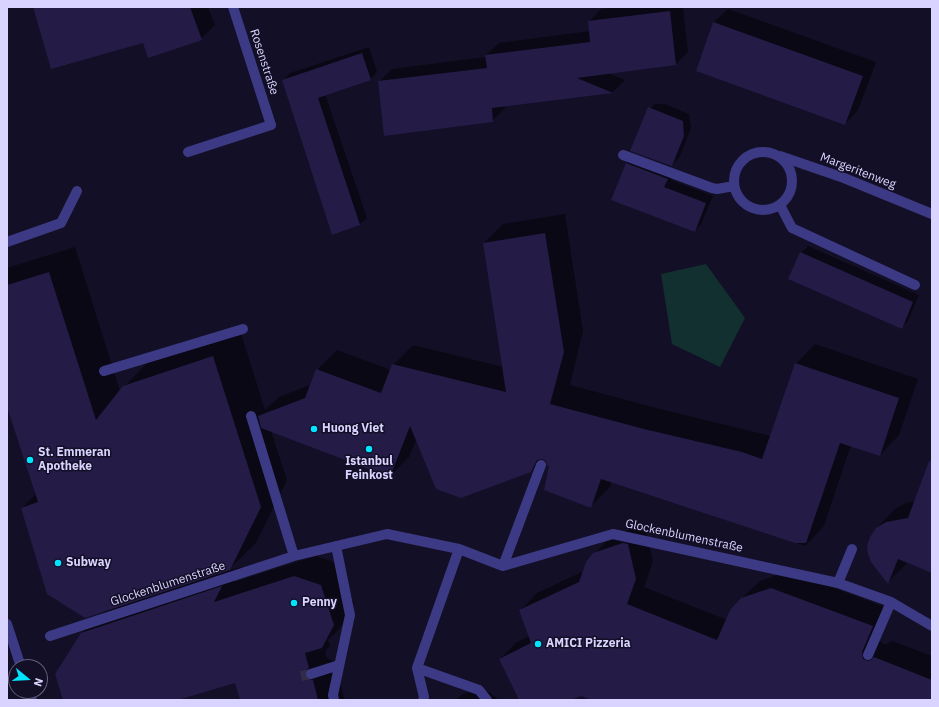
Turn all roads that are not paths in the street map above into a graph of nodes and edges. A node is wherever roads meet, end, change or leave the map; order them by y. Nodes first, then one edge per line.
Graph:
1 (233, 7) edge
2 (188, 152) dead end
3 (774, 154) junction
4 (623, 155) dead end
5 (734, 186) junction
6 (77, 191) dead end
7 (780, 205) junction
8 (932, 214) edge
9 (7, 242) edge
10 (915, 285) dead end
11 (243, 329) dead end
12 (104, 371) dead end
13 (251, 416) dead end
14 (541, 465) dead end
15 (336, 546) junction
16 (852, 549) dead end
17 (459, 550) junction
18 (294, 556) junction
19 (502, 566) junction
20 (838, 583) junction
21 (891, 602) junction
22 (7, 624) edge
23 (932, 626) edge
24 (50, 636) dead end
25 (868, 655) dead end
26 (18, 659) edge
27 (339, 665) junction
28 (417, 668) junction
29 (311, 674) tunnel mouth
30 (334, 700) edge
31 (423, 700) edge
32 (487, 700) edge

1 - 2 street, Rosenstraße
3 - 5 street, Margeritenweg
3 - 7 street
3 - 8 street, Margeritenweg
4 - 5 street
5 - 7 street
6 - 9 street
7 - 10 street
11 - 12 street
13 - 18 street
14 - 19 street
15 - 17 street, Glockenblumenstraße
15 - 18 street, Glockenblumenstraße
15 - 27 street
16 - 20 street
17 - 19 street, Glockenblumenstraße
17 - 28 street
18 - 24 street, Glockenblumenstraße
19 - 20 street, Glockenblumenstraße
20 - 21 street, Glockenblumenstraße
21 - 23 street, Glockenblumenstraße
21 - 25 street
22 - 26 street
27 - 29 street
27 - 30 street
28 - 31 street
28 - 32 street

